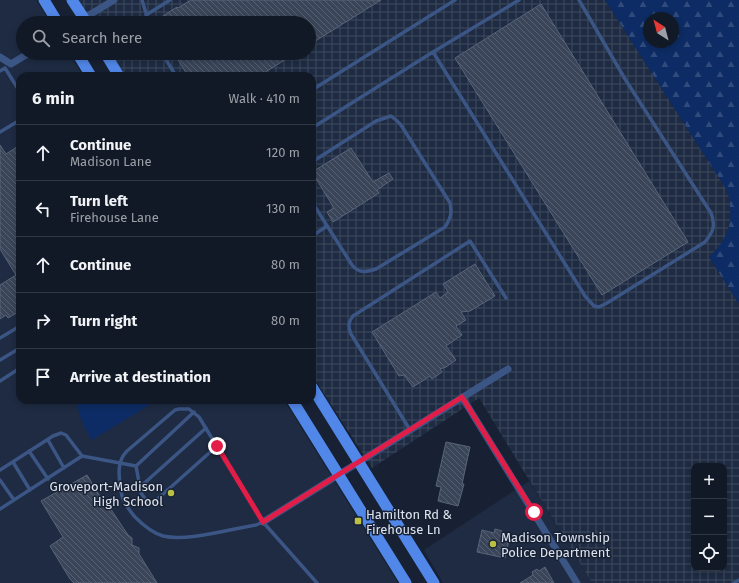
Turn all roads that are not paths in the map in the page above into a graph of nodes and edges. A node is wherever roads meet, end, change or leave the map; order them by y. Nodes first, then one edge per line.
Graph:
1 (44, 0) edge
2 (72, 0) edge
3 (114, 0) edge
4 (142, 0) edge
5 (170, 0) edge
6 (455, 0) edge
7 (519, 0) edge
8 (579, 0) edge
9 (146, 15) joint
10 (54, 16) edge
11 (80, 16) edge
12 (90, 16) edge
13 (433, 52) junction
14 (0, 57) edge
15 (18, 60) edge
16 (81, 60) edge
17 (109, 60) edge
18 (166, 60) edge
19 (8, 66) junction
20 (0, 71) edge
21 (89, 72) edge
22 (117, 72) edge
23 (174, 72) edge
24 (16, 83) edge
25 (316, 87) edge
26 (16, 122) edge
27 (316, 125) edge
28 (0, 132) edge
29 (316, 159) edge
30 (316, 208) edge
31 (327, 226) junction
32 (316, 233) edge
33 (506, 298) dead end
34 (16, 328) edge
35 (0, 338) edge
36 (16, 350) edge
37 (0, 360) edge
38 (508, 370) dead end
39 (16, 371) edge
40 (0, 381) edge
41 (316, 393) edge
42 (462, 397) junction
43 (295, 404) edge
44 (194, 412) junction
45 (206, 428) junction
46 (410, 430) junction
47 (48, 440) junction
48 (217, 446) junction
49 (30, 451) junction
50 (82, 456) junction
51 (13, 462) junction
52 (120, 462) junction
53 (359, 462) junction
54 (136, 466) junction
55 (64, 468) junction
56 (0, 470) edge
57 (339, 474) junction
58 (48, 479) junction
59 (0, 480) edge
60 (140, 487) junction
61 (30, 490) junction
62 (14, 500) junction
63 (0, 509) edge
64 (263, 522) junction
65 (739, 580) edge
66 (317, 583) edge
67 (406, 583) edge
68 (434, 583) edge
69 (578, 583) edge
70 (734, 583) edge

1 - 10 main road
2 - 11 main road
3 - 12 street
4 - 9 lane
5 - 9 lane
6 - 25 lane
7 - 13 lane
8 - 13 lane
13 - 27 lane
14 - 19 street
15 - 19 street
16 - 21 main road
17 - 22 main road
18 - 23 lane
19 - 20 lane
19 - 24 lane
26 - 28 lane
29 - 31 lane
30 - 31 lane
31 - 32 lane
33 - 46 lane
34 - 35 lane
36 - 37 lane
38 - 42 street
39 - 40 lane
41 - 53 main road
42 - 46 street
42 - 69 street
43 - 57 main road
44 - 45 lane
44 - 52 lane
44 - 54 lane
45 - 48 lane
45 - 60 lane
46 - 53 street
47 - 49 lane
47 - 50 lane
47 - 55 lane
48 - 60 lane
48 - 64 lane
49 - 51 lane
49 - 58 lane
50 - 52 lane
50 - 55 lane
51 - 56 lane
51 - 61 lane
52 - 54 lane
52 - 64 lane
53 - 57 street
53 - 68 main road
54 - 60 lane
55 - 58 lane
57 - 64 street
57 - 67 main road
58 - 61 lane
59 - 62 lane
61 - 62 lane
62 - 63 lane
64 - 66 lane
65 - 70 lane

